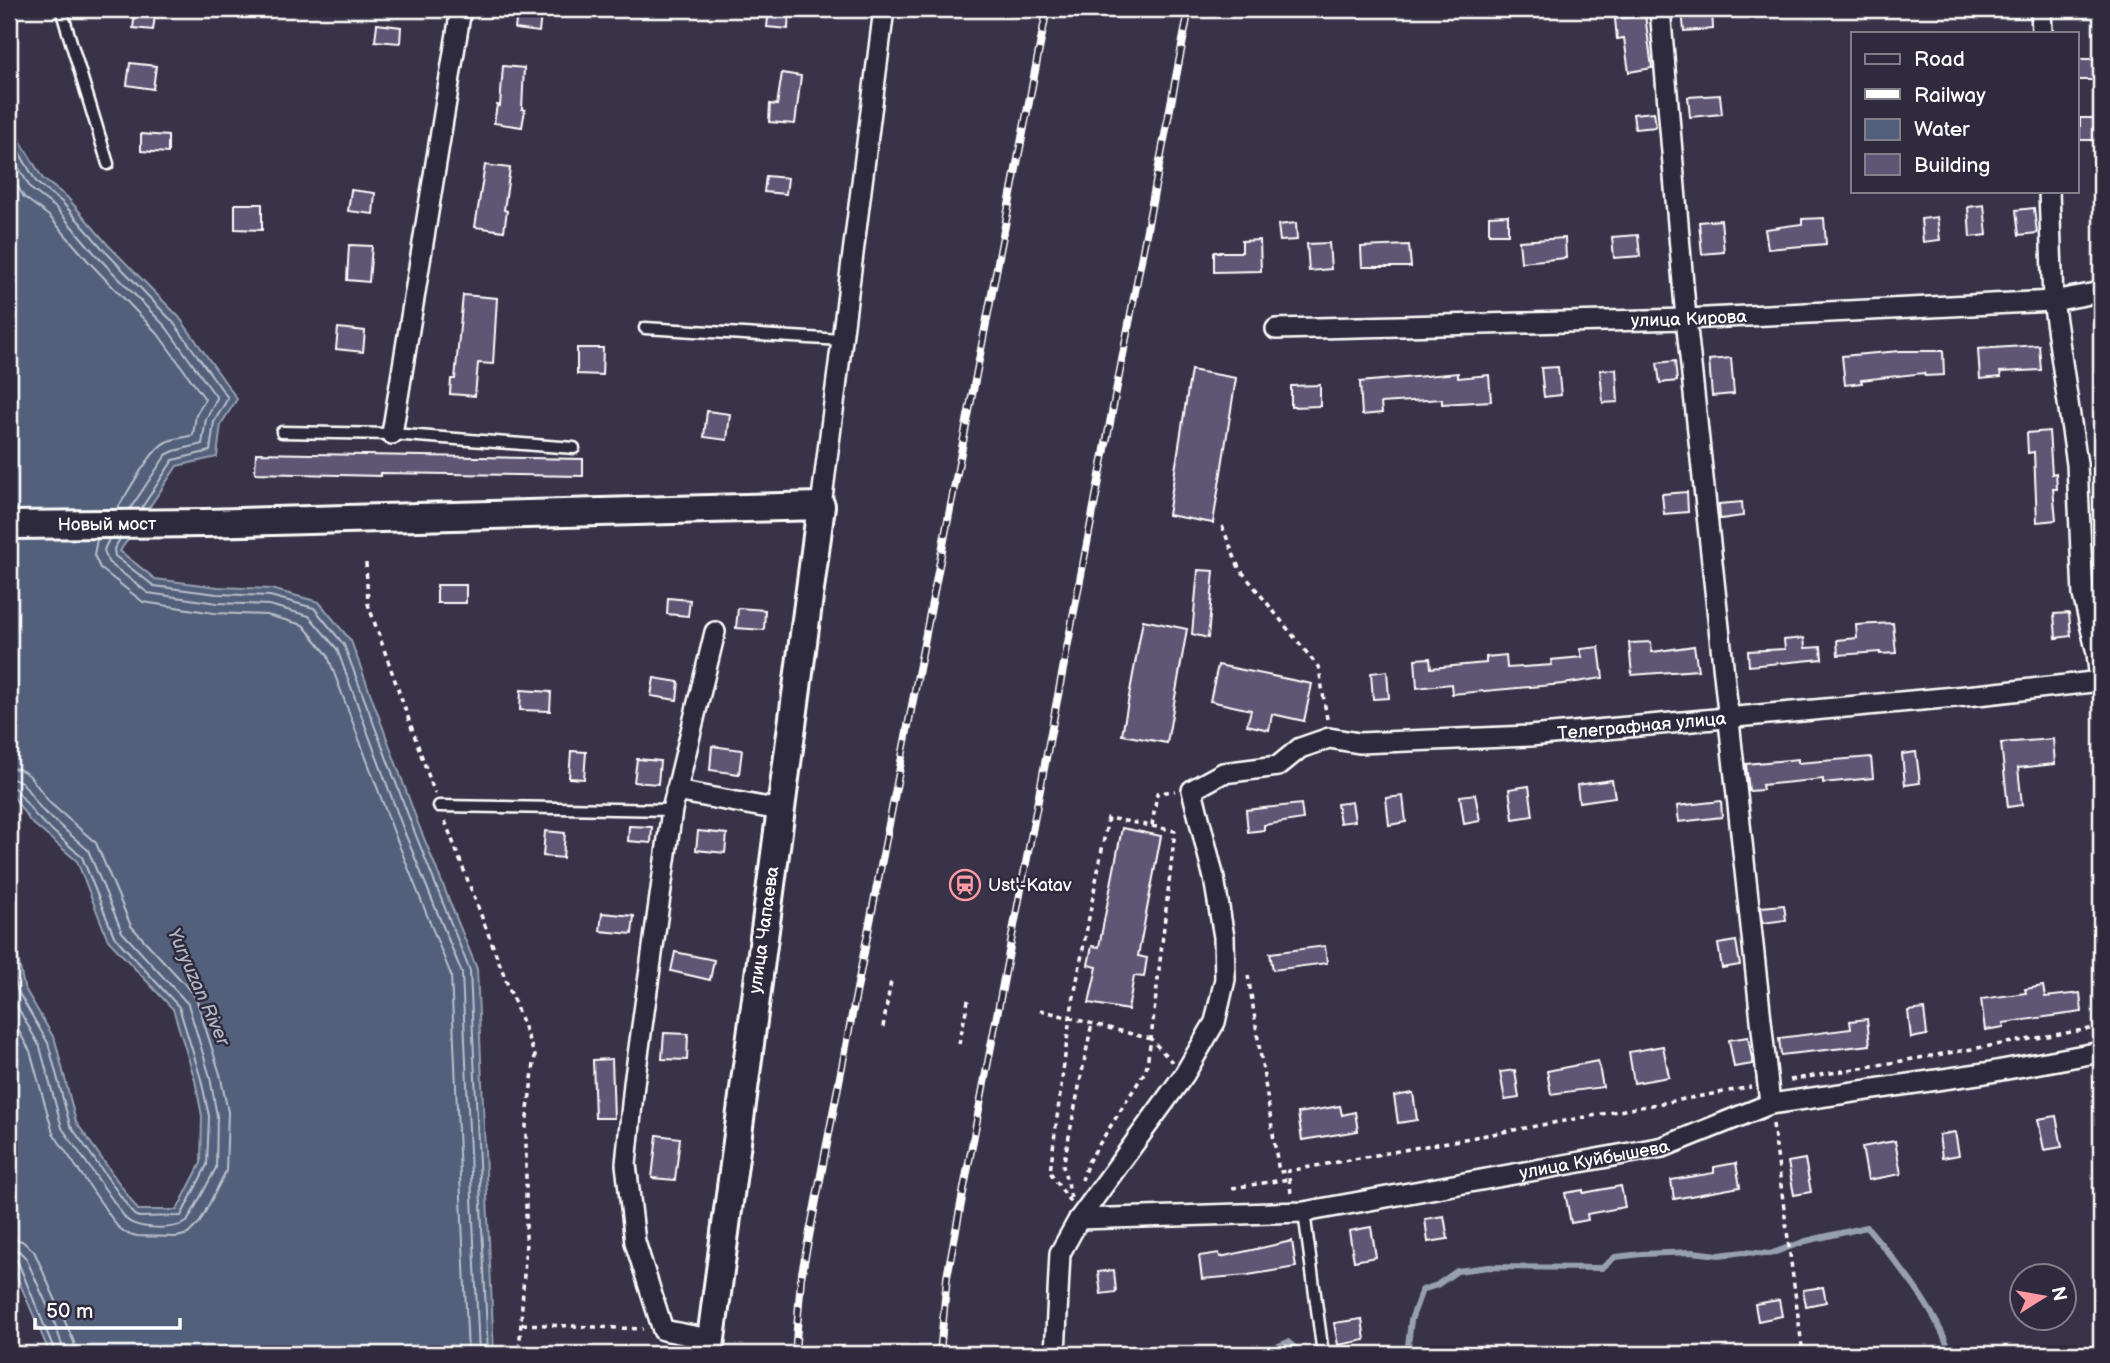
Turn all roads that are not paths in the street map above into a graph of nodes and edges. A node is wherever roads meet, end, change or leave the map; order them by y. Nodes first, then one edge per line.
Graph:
1 (61, 9) edge
2 (461, 9) edge
3 (884, 9) edge
4 (1660, 9) edge
5 (2042, 9) edge
6 (2042, 32) edge
7 (108, 164) dead end
8 (2049, 192) edge
9 (2101, 292) edge
10 (2053, 301) junction
11 (1686, 319) junction
12 (645, 328) dead end
13 (1276, 329) dead end
14 (842, 340) junction
15 (282, 432) dead end
16 (392, 434) junction
17 (574, 448) dead end
18 (821, 506) junction
19 (9, 526) edge
20 (715, 632) dead end
21 (2101, 681) edge
22 (1728, 716) junction
23 (674, 800) junction
24 (439, 806) road end
25 (780, 810) junction
26 (2101, 1052) edge
27 (1769, 1094) junction
28 (1299, 1212) junction
29 (1076, 1213) junction
30 (709, 1347) edge
31 (1055, 1354) edge
32 (1322, 1354) edge

1 - 7 lane
2 - 16 street
3 - 14 street
4 - 11 street
5 - 6 street
8 - 10 street
9 - 10 street, улица Кирова
10 - 11 street, улица Кирова
10 - 21 street
11 - 13 street, улица Кирова
11 - 22 street
12 - 14 lane
14 - 18 street
15 - 16 lane
16 - 17 lane
18 - 19 main road, Новый мост
18 - 25 main road, улица Чапаева
20 - 23 street
21 - 22 street, Телеграфная улица
22 - 27 street
22 - 29 street, Телеграфная улица
23 - 24 lane
23 - 25 street
23 - 30 street
25 - 30 main road, улица Чапаева
26 - 27 street, улица Куйбышева
27 - 28 street, улица Куйбышева
28 - 29 street, улица Куйбышева
28 - 32 lane
29 - 31 street

